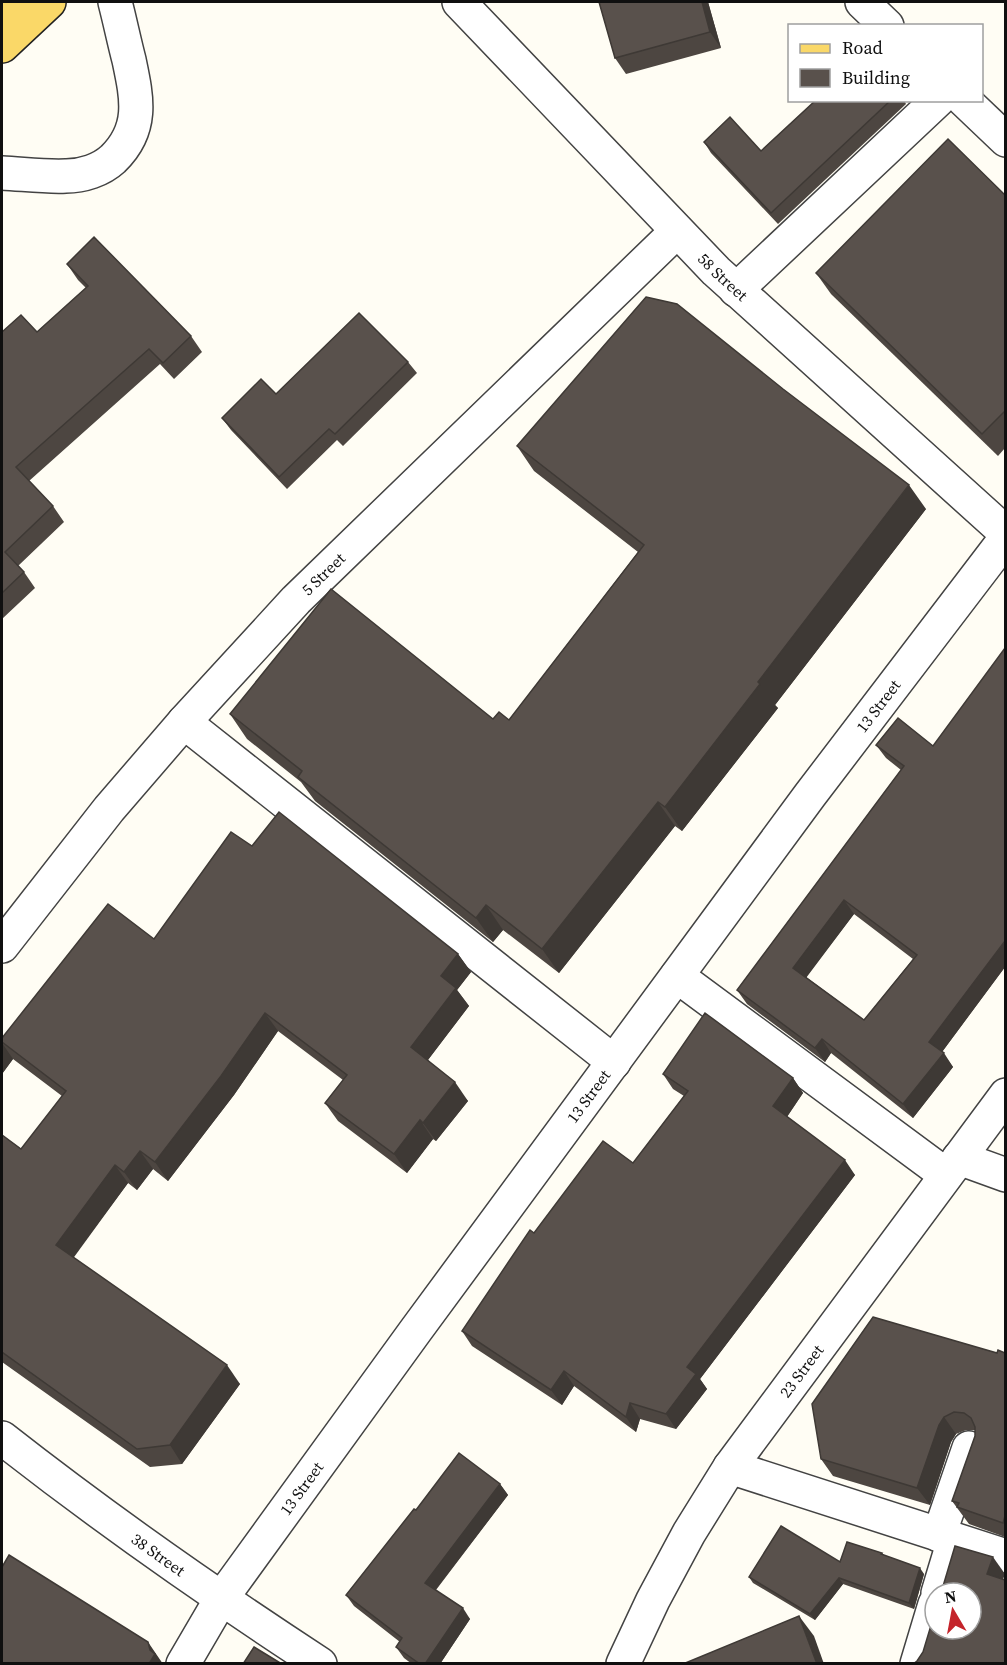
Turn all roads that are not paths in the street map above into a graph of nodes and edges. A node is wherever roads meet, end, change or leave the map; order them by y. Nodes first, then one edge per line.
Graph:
1 (13, 2) edge
2 (49, 2) edge
3 (115, 2) edge
4 (459, 2) edge
5 (862, 2) edge
6 (2, 12) edge
7 (885, 24) edge
8 (2, 46) edge
9 (936, 102) edge
10 (966, 102) edge
11 (1005, 140) edge
12 (2, 172) edge
13 (677, 231) junction
14 (736, 290) junction
15 (1005, 533) edge
16 (1005, 538) edge
17 (184, 722) junction
18 (2, 945) edge
19 (677, 976) junction
20 (614, 1062) junction
21 (1005, 1095) edge
22 (952, 1166) junction
23 (1005, 1175) edge
24 (2, 1438) edge
25 (969, 1448) edge
26 (730, 1467) junction
27 (946, 1537) junction
28 (1005, 1557) edge
29 (940, 1581) edge
30 (221, 1599) junction
31 (924, 1641) edge
32 (183, 1664) edge
33 (320, 1664) edge
34 (623, 1664) edge
35 (917, 1664) edge

1 - 6 main road
2 - 8 main road
3 - 12 street
4 - 13 street, 58 Street
5 - 7 street
9 - 14 street
10 - 11 street
13 - 14 street, 58 Street
13 - 17 street, 5 Street
14 - 15 street, 58 Street
16 - 19 street, 13 Street
17 - 18 street, 5 Street
17 - 20 street
19 - 20 street, 13 Street
19 - 22 street
20 - 30 street, 13 Street
21 - 22 street, 23 Street
22 - 23 street
22 - 26 street, 23 Street
24 - 30 street, 38 Street
25 - 27 street
26 - 27 street
26 - 34 street, 23 Street
27 - 28 street
27 - 29 street
30 - 32 street, 13 Street
30 - 33 street, 38 Street
31 - 35 street

